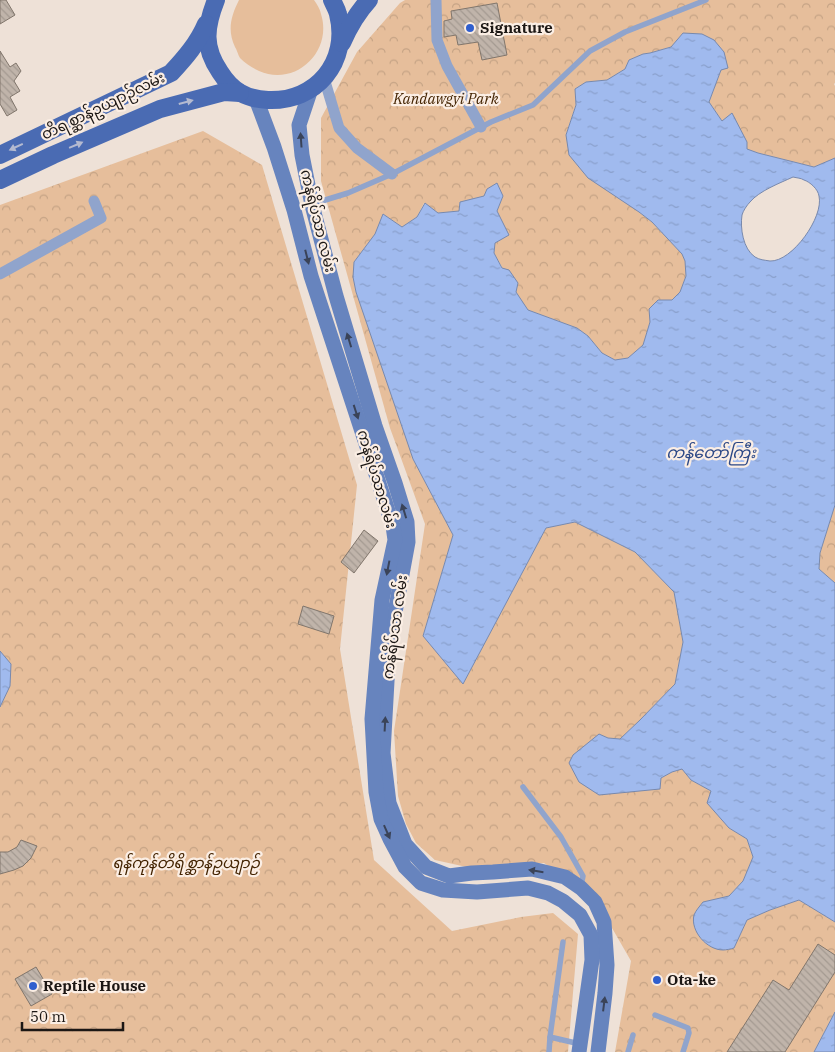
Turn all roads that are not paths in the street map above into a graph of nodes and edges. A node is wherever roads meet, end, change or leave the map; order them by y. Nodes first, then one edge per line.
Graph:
1 (332, 0) edge
2 (369, 0) edge
3 (436, 0) edge
4 (706, 0) edge
5 (212, 8) edge
6 (339, 48) junction
7 (317, 84) junction
8 (248, 96) junction
9 (481, 127) junction
10 (0, 155) edge
11 (392, 174) junction
12 (0, 180) edge
13 (94, 201) dead end
14 (312, 205) junction
15 (294, 210) junction
16 (0, 274) edge
17 (389, 607) junction
18 (523, 786) dead end
19 (578, 886) junction
20 (564, 901) junction
21 (563, 942) dead end
22 (655, 1015) dead end
23 (633, 1035) dead end
24 (550, 1037) junction
25 (582, 1050) edge
26 (549, 1052) edge
27 (598, 1052) edge
28 (628, 1052) edge
29 (683, 1052) edge

1 - 6 main road
2 - 6 main road
3 - 9 street
4 - 9 lane
5 - 8 main road
5 -> 10 main road, တိရစ္ဆာန်ဥယျာဉ်လမ်း
6 - 7 main road
7 - 8 main road, တိရစ္ဆာန်ဥယျာဉ်လမ်း
7 - 11 street
14 -> 7 main road, ကန်ရိပ်သာ လမ်း
12 -> 8 main road, တိရစ္ဆာန်ဥယျာဉ်လမ်း
8 - 15 main road, ကန်ရိပ်သာလမ်း
9 - 11 lane
11 - 14 lane
13 - 16 street
14 - 15 lane
17 -> 14 main road, ကန်ရိပ်သာ လမ်း
15 -> 17 main road, ကန်ရိပ်သာလမ်း
19 -> 17 main road, ကန်ရိပ်သာ လမ်း
17 -> 20 main road, ကန်ရိပ်သာလမ်း
18 - 19 lane
19 - 20 main road
27 -> 19 main road, ကန်ရိပ်သာ လမ်း
20 - 25 main road, ကန်ရိပ်သာလမ်း
21 - 24 lane
22 - 29 lane
23 - 28 lane
24 - 25 lane
24 - 26 lane

